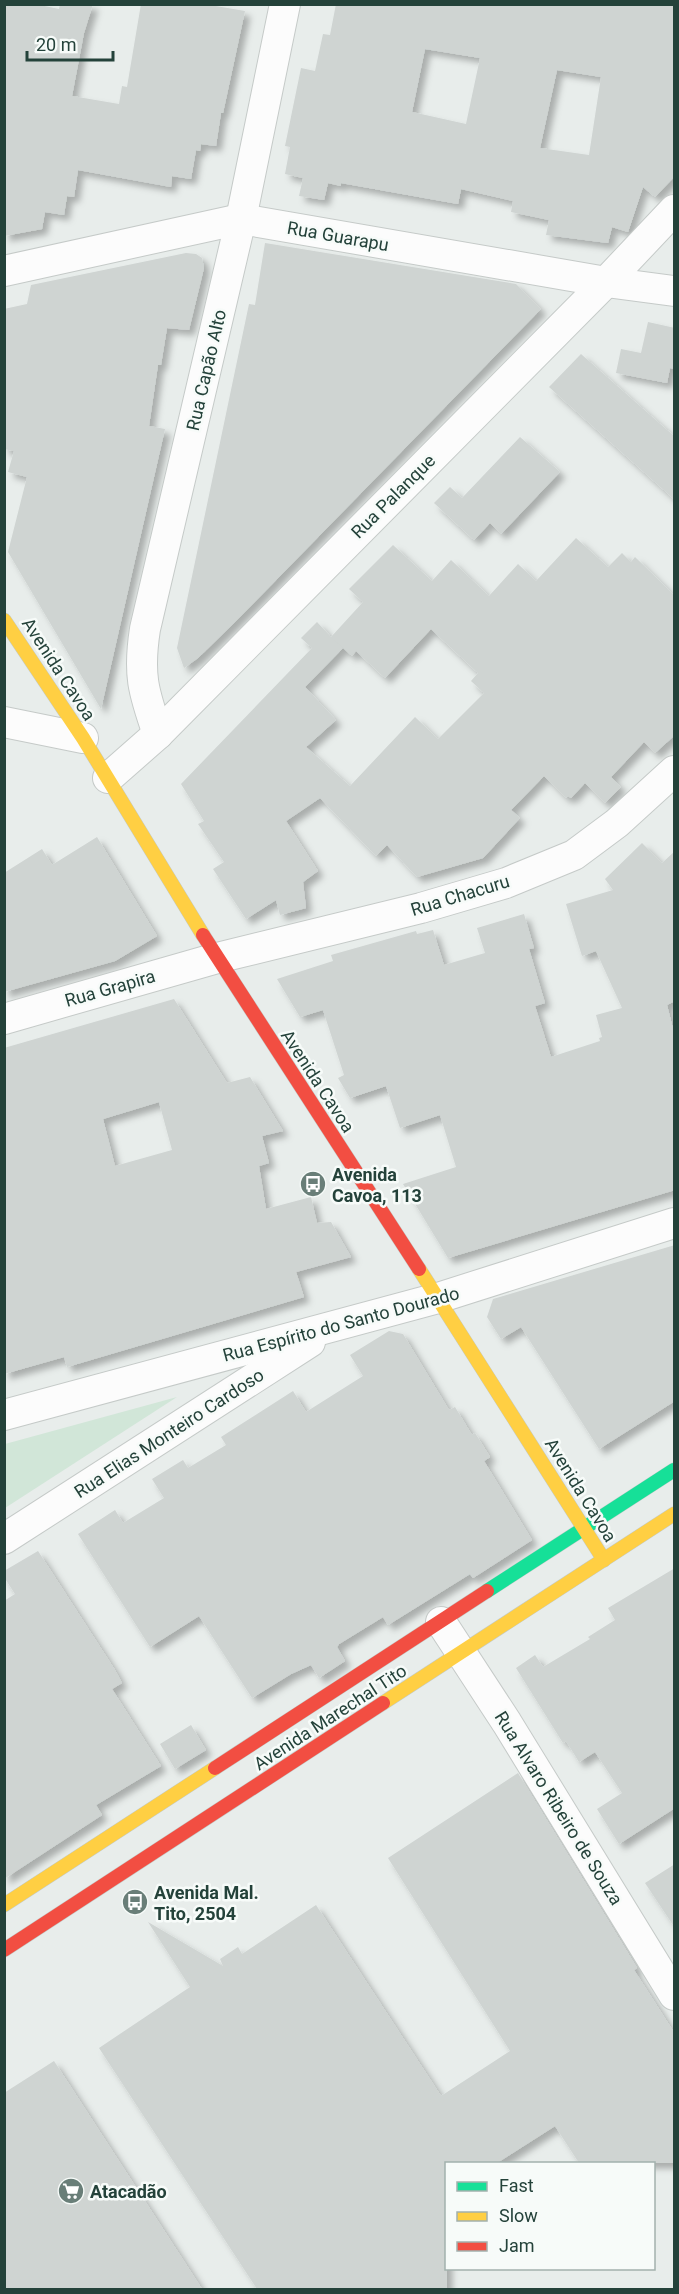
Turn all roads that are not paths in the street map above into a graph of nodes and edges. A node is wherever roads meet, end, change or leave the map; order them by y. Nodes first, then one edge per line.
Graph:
1 (285, 4) edge
2 (675, 210) edge
3 (241, 219) junction
4 (4, 271) edge
5 (606, 282) junction
6 (675, 291) edge
7 (4, 620) edge
8 (4, 722) edge
9 (158, 734) junction
10 (83, 738) junction
11 (675, 771) edge
12 (108, 778) junction
13 (217, 958) junction
14 (4, 1019) edge
15 (675, 1223) edge
16 (438, 1298) junction
17 (333, 1327) junction
18 (4, 1415) edge
19 (675, 1470) edge
20 (675, 1514) edge
21 (585, 1529) junction
22 (4, 1539) edge
23 (604, 1560) junction
24 (441, 1622) junction
25 (462, 1653) junction
26 (4, 1905) edge
27 (4, 1950) edge
28 (675, 1995) edge

1 - 3 street, Rua Capão Alto
2 - 5 street, Rua Palanque
3 - 4 street, Rua Guarapu
3 - 5 street, Rua Guarapu
3 - 9 street, Rua Capão Alto
5 - 6 street, Rua Guarapu
5 - 9 street, Rua Palanque
7 - 10 main road, Avenida Cavoa
8 - 10 street
9 - 12 street, Rua Palanque
10 - 12 main road, Avenida Cavoa
11 - 13 street, Rua Chacuru
12 - 13 main road, Avenida Cavoa
13 - 14 street, Rua Grapira
13 - 16 main road, Avenida Cavoa
15 - 16 street, Rua Espírito do Santo Dourado
16 - 17 street, Rua Espírito do Santo Dourado
16 - 21 main road, Avenida Cavoa
17 - 18 street, Rua Espírito do Santo Dourado
17 - 22 street, Rua Elias Monteiro Cardoso
19 - 21 main road, Avenida Marechal Tito
20 - 23 main road, Avenida Marechal Tito
21 - 23 main road, Avenida Cavoa
21 - 24 main road, Avenida Marechal Tito
23 - 25 main road, Avenida Marechal Tito
24 - 25 street, Rua Alvaro Ribeiro de Souza
24 - 26 main road, Avenida Marechal Tito
25 - 27 main road, Avenida Marechal Tito
25 - 28 street, Rua Alvaro Ribeiro de Souza

